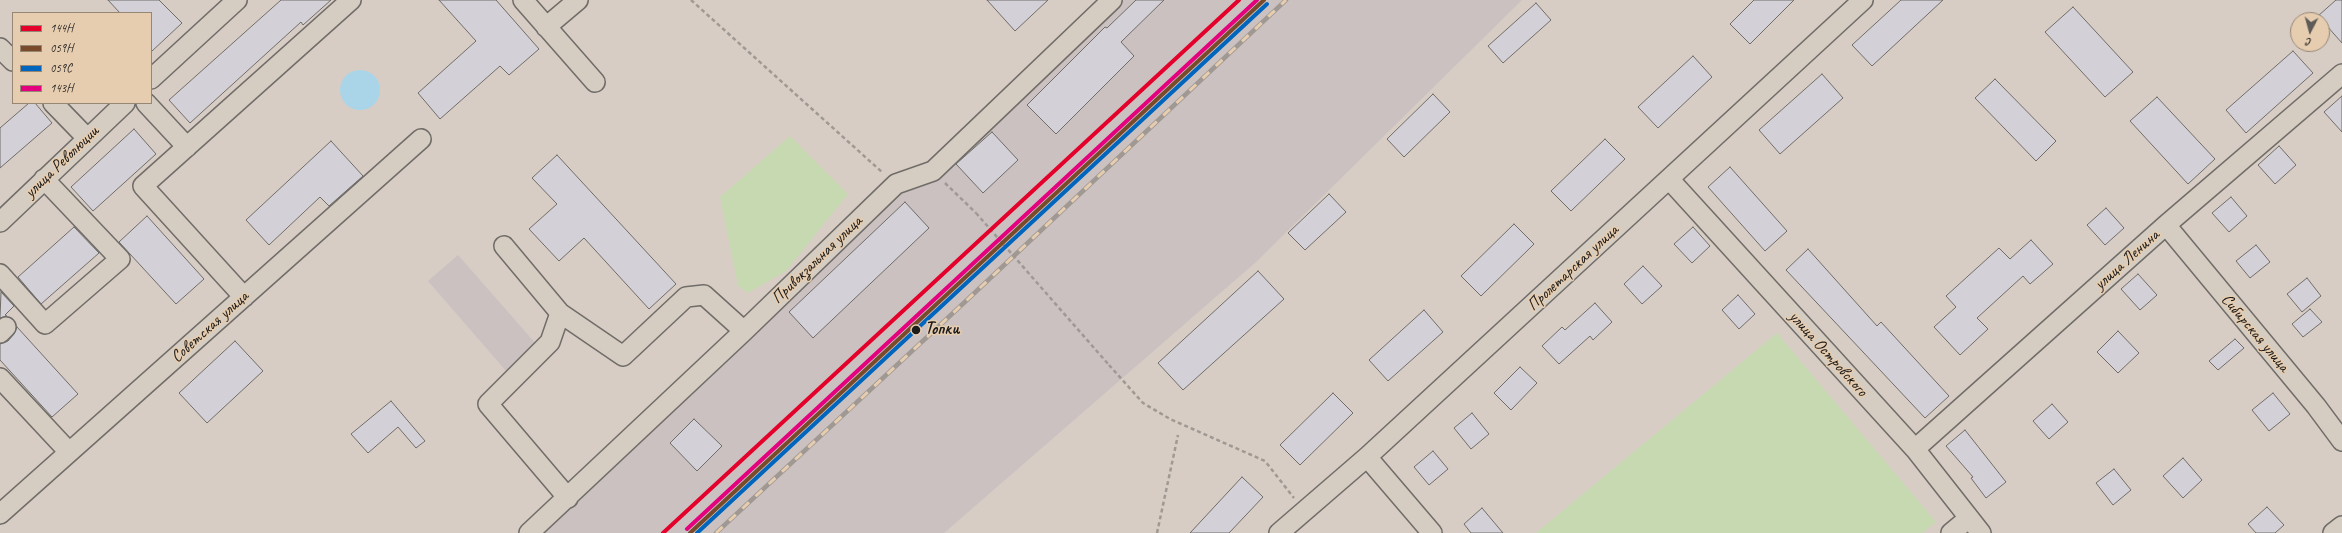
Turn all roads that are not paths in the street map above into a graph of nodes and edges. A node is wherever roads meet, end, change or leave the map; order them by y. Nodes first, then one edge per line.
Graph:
1 (237, 0) edge
2 (351, 0) edge
3 (523, 0) edge
4 (578, 0) edge
5 (1112, 0) edge
6 (1864, 0) edge
7 (546, 27) junction
8 (0, 48) edge
9 (12, 60) edge
10 (2342, 74) edge
11 (152, 78) edge
12 (595, 82) dead end
13 (54, 104) edge
14 (124, 104) edge
15 (147, 104) edge
16 (87, 138) junction
17 (421, 139) dead end
18 (186, 147) junction
19 (44, 179) junction
20 (1669, 179) junction
21 (0, 222) edge
22 (2166, 225) junction
23 (504, 246) dead end
24 (0, 274) edge
25 (244, 297) junction
26 (560, 313) junction
27 (744, 331) junction
28 (0, 378) edge
29 (2342, 441) edge
30 (1915, 449) junction
31 (69, 452) junction
32 (1367, 458) junction
33 (568, 498) junction
34 (0, 514) edge
35 (1969, 518) junction
36 (2342, 526) edge
37 (529, 533) edge
38 (1279, 533) edge
39 (1432, 533) edge
40 (1951, 533) edge
41 (1981, 533) edge
42 (2334, 533) edge

1 - 11 street
2 - 18 street
3 - 7 street
4 - 7 street
5 - 27 street, Привокзальная улица
6 - 20 street, Пролетарская улица
7 - 12 street
8 - 9 street
10 - 22 street, улица Ленина
13 - 16 street
14 - 16 street, улица Революции
15 - 18 street
16 - 19 street, улица Революции
17 - 25 street, Советская улица
18 - 25 street
19 - 21 street, улица Революции
19 - 24 street
20 - 30 street, улица Островского
20 - 32 street, Пролетарская улица
22 - 29 street, Сибирская улица
22 - 30 street, улица Ленина
23 - 26 street
25 - 31 street, Советская улица
26 - 27 street
26 - 33 street
27 - 33 street, Привокзальная улица
28 - 31 street
30 - 35 street, улица Островского
31 - 34 street, Советская улица
32 - 38 street, Пролетарская улица
32 - 39 street
33 - 37 street, Привокзальная улица
35 - 40 street
35 - 41 street, улица Островского
36 - 42 street

